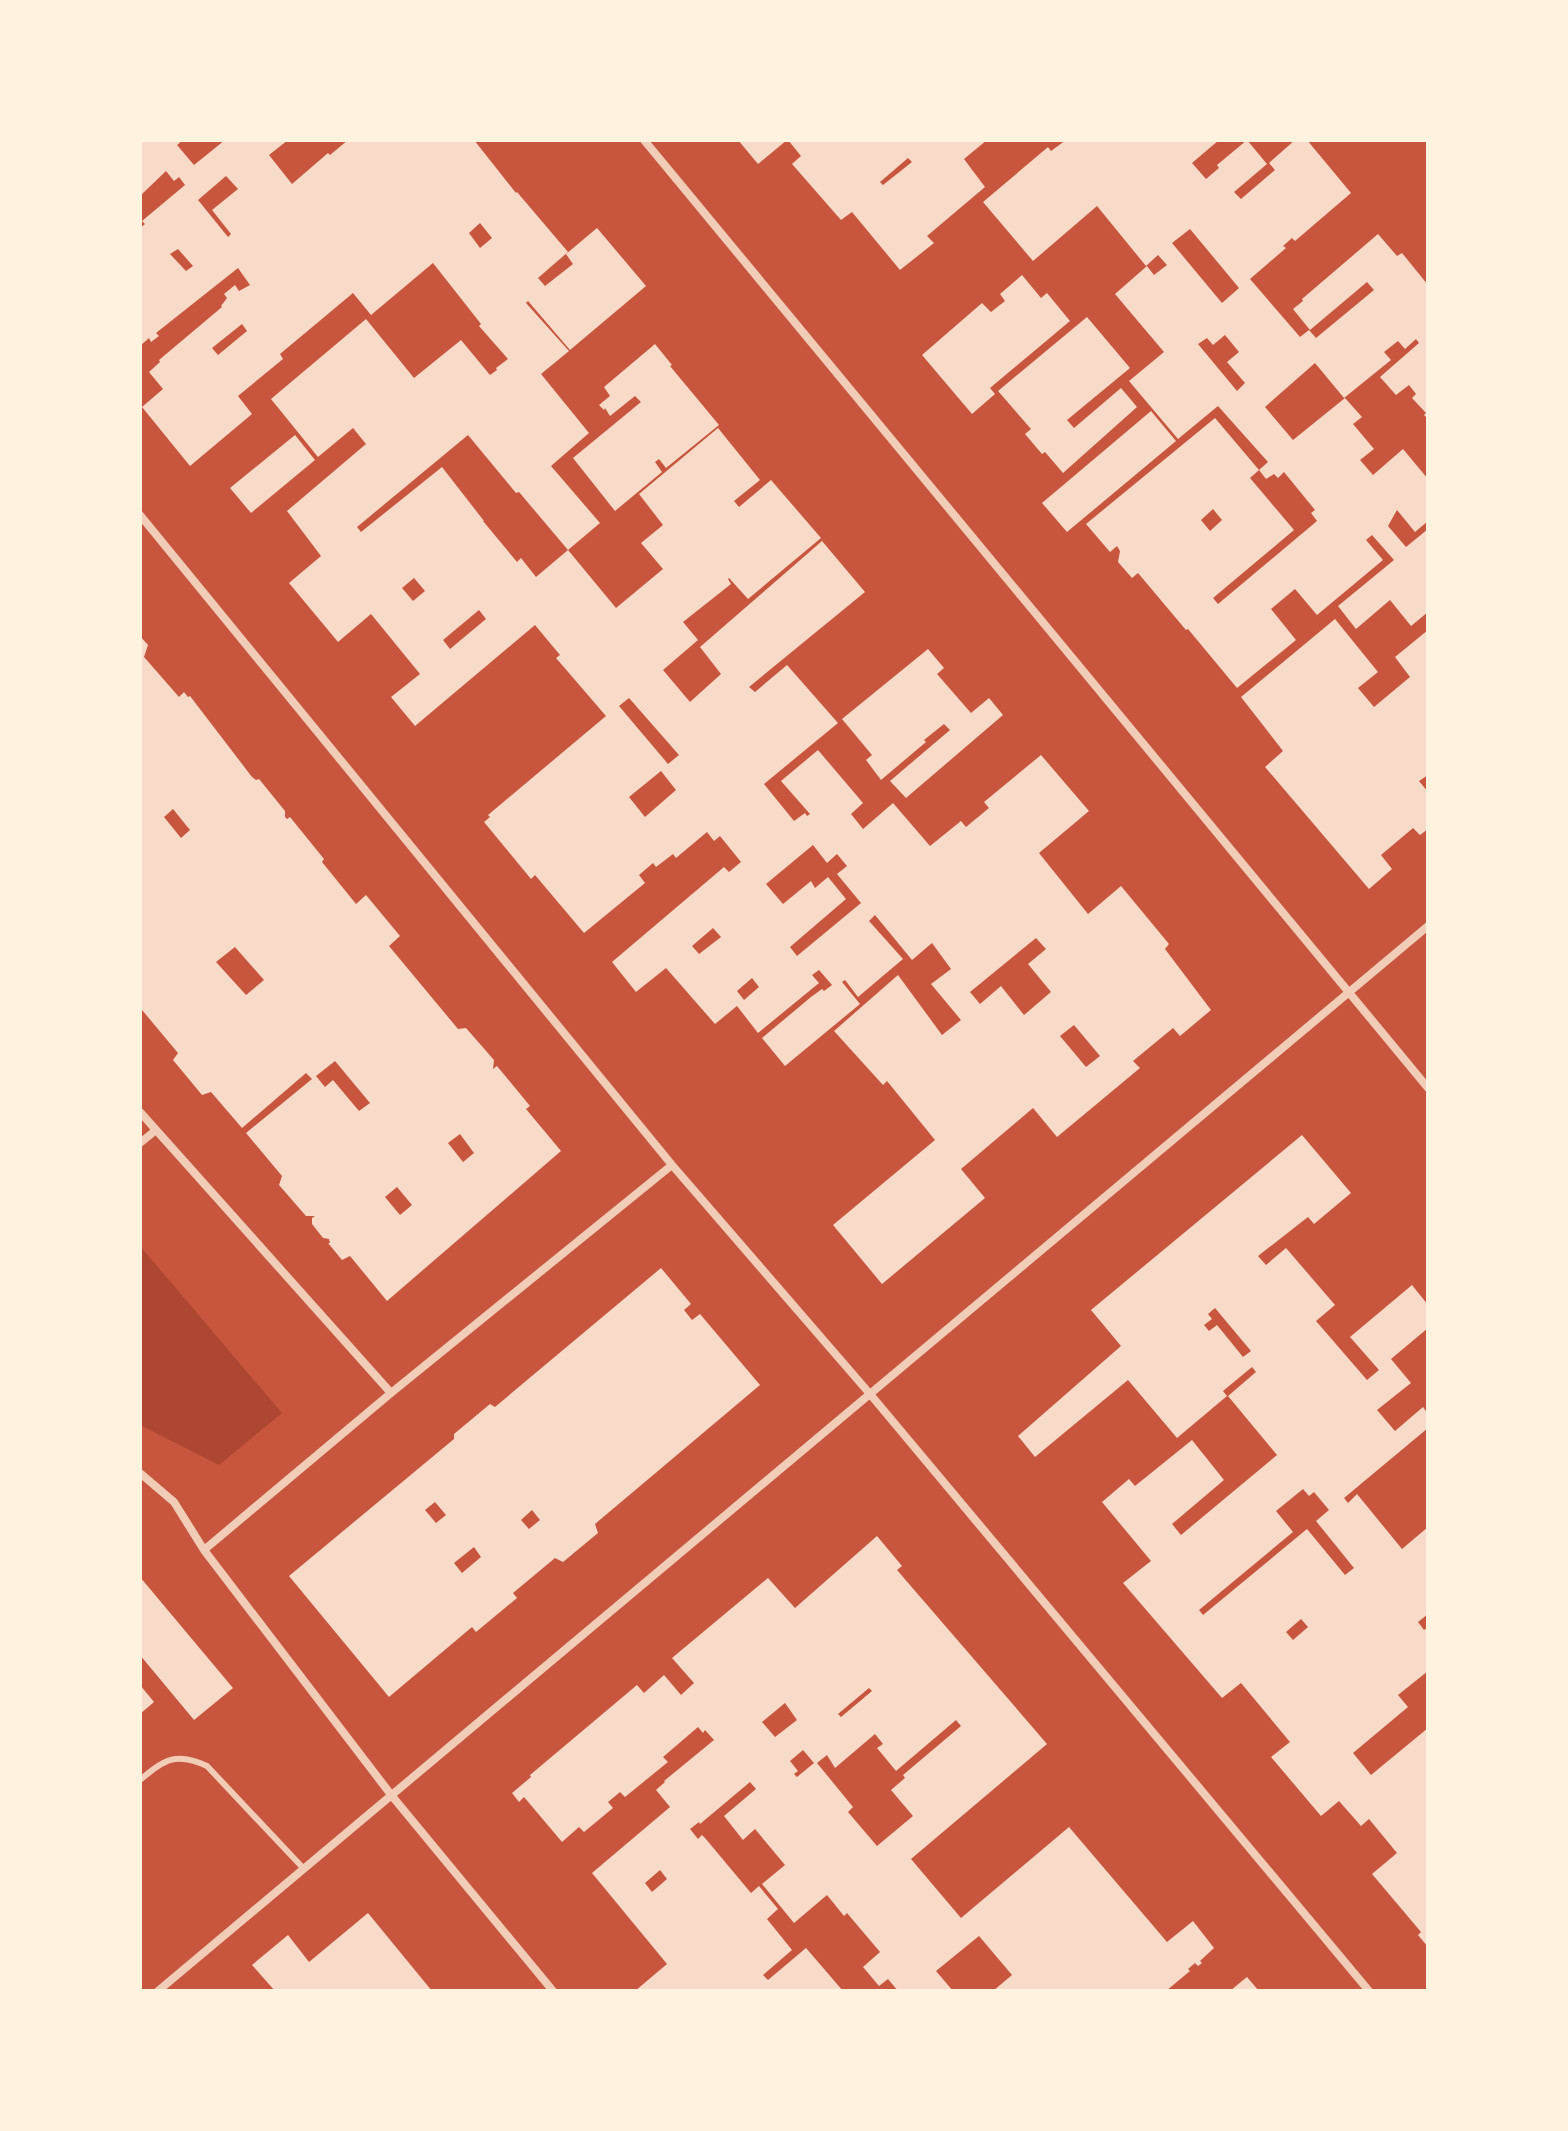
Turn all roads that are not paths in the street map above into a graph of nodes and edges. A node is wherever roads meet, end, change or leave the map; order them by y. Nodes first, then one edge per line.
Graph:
1 (644, 140) edge
2 (140, 515) edge
3 (1428, 926) edge
4 (1349, 993) junction
5 (1428, 1088) edge
6 (140, 1112) edge
7 (156, 1130) junction
8 (140, 1143) edge
9 (672, 1165) junction
10 (391, 1393) junction
11 (870, 1394) junction
12 (140, 1473) edge
13 (204, 1550) junction
14 (140, 1780) edge
15 (392, 1796) junction
16 (304, 1869) junction
17 (158, 1991) edge
18 (553, 1991) edge
19 (1369, 1991) edge

1 - 4 street
2 - 9 street
3 - 4 street
4 - 5 street
4 - 11 street
6 - 7 street
7 - 8 street
7 - 10 street
9 - 10 street
9 - 11 street
10 - 13 street
11 - 15 street
11 - 19 street
12 - 13 street
13 - 15 street
14 - 16 lane
15 - 16 street
15 - 18 street
16 - 17 street

